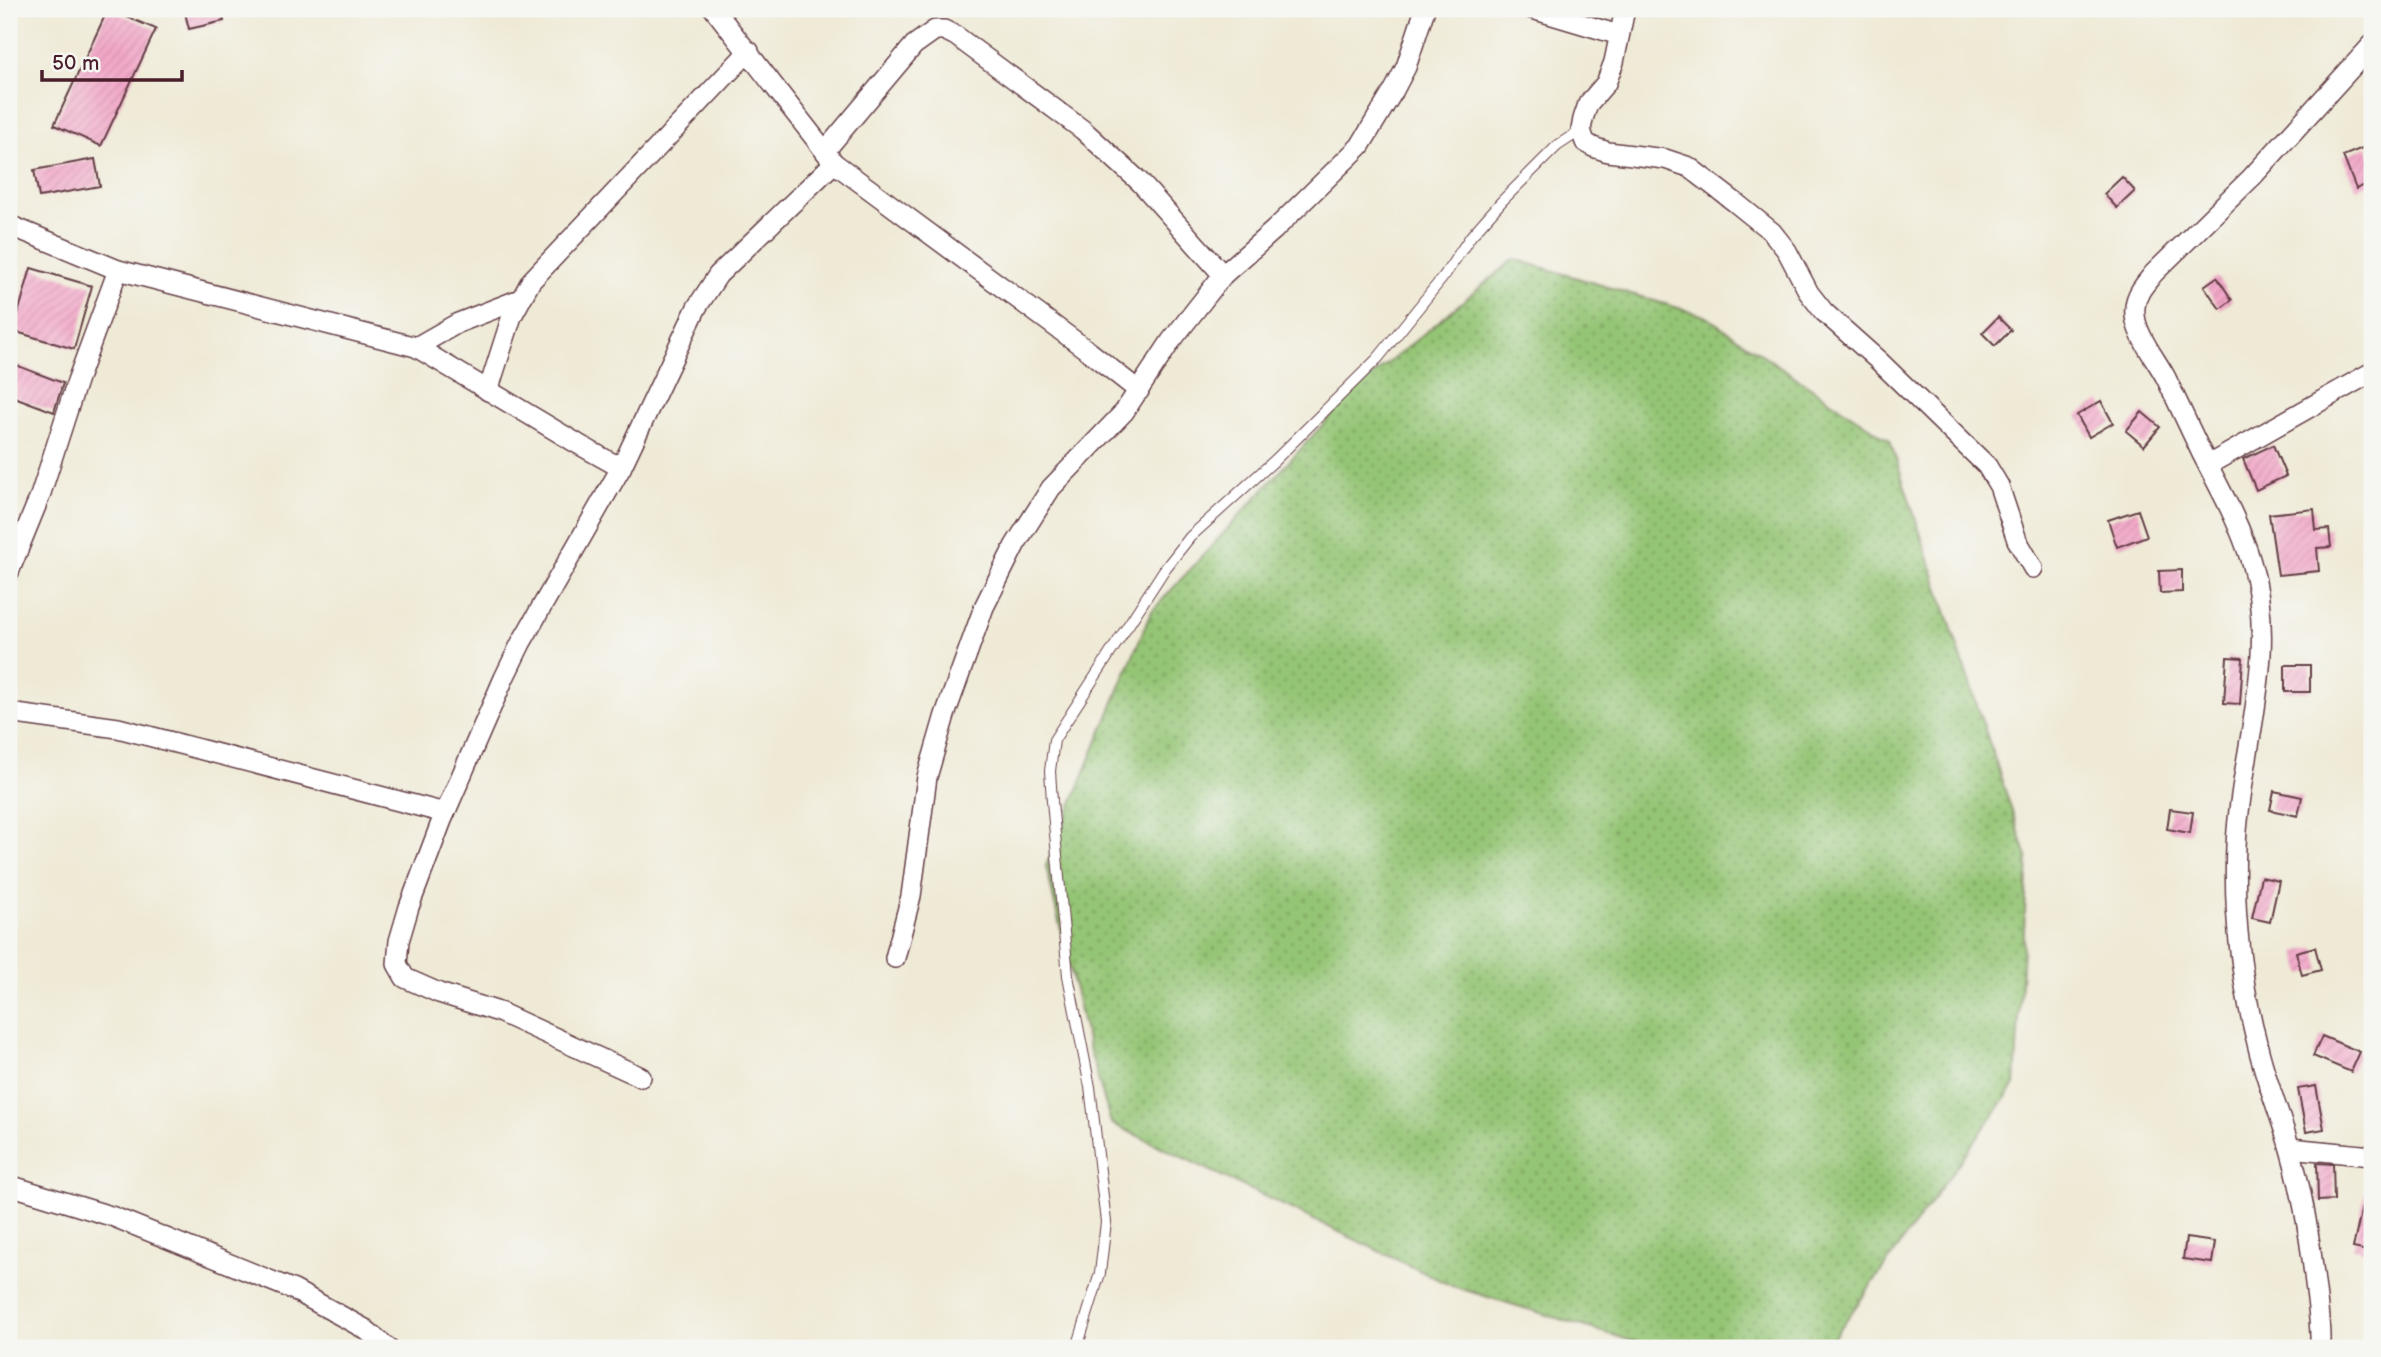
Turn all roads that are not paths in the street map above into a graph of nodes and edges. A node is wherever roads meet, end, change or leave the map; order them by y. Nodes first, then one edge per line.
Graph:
1 (714, 9) edge
2 (1425, 9) edge
3 (1532, 9) edge
4 (1625, 9) edge
5 (1619, 35) junction
6 (2372, 45) edge
7 (749, 51) junction
8 (1581, 130) junction
9 (829, 157) junction
10 (9, 225) edge
11 (118, 270) junction
12 (1223, 275) junction
13 (520, 299) junction
14 (416, 346) junction
15 (2372, 372) edge
16 (488, 391) junction
17 (1139, 391) junction
18 (2208, 465) junction
19 (621, 468) junction
20 (2033, 568) dead end
21 (9, 572) edge
22 (9, 713) edge
23 (445, 813) junction
24 (895, 958) dead end
25 (641, 1077) dead end
26 (2290, 1148) junction
27 (2372, 1156) edge
28 (9, 1185) edge
29 (388, 1348) edge
30 (1077, 1348) edge
31 (2320, 1348) edge

1 - 7 street
2 - 12 street
3 - 5 street
4 - 5 street
5 - 8 street
6 - 18 street
7 - 9 street
7 - 13 street
8 - 20 street
8 - 30 lane
9 - 12 street
9 - 17 street
9 - 19 street
10 - 11 street
11 - 14 street
11 - 21 street
12 - 17 street
13 - 14 street
13 - 16 street
14 - 16 street
15 - 18 street
16 - 19 street
17 - 24 street
18 - 26 street
19 - 23 street
22 - 23 street
23 - 25 street
26 - 27 street
26 - 31 street
28 - 29 street

